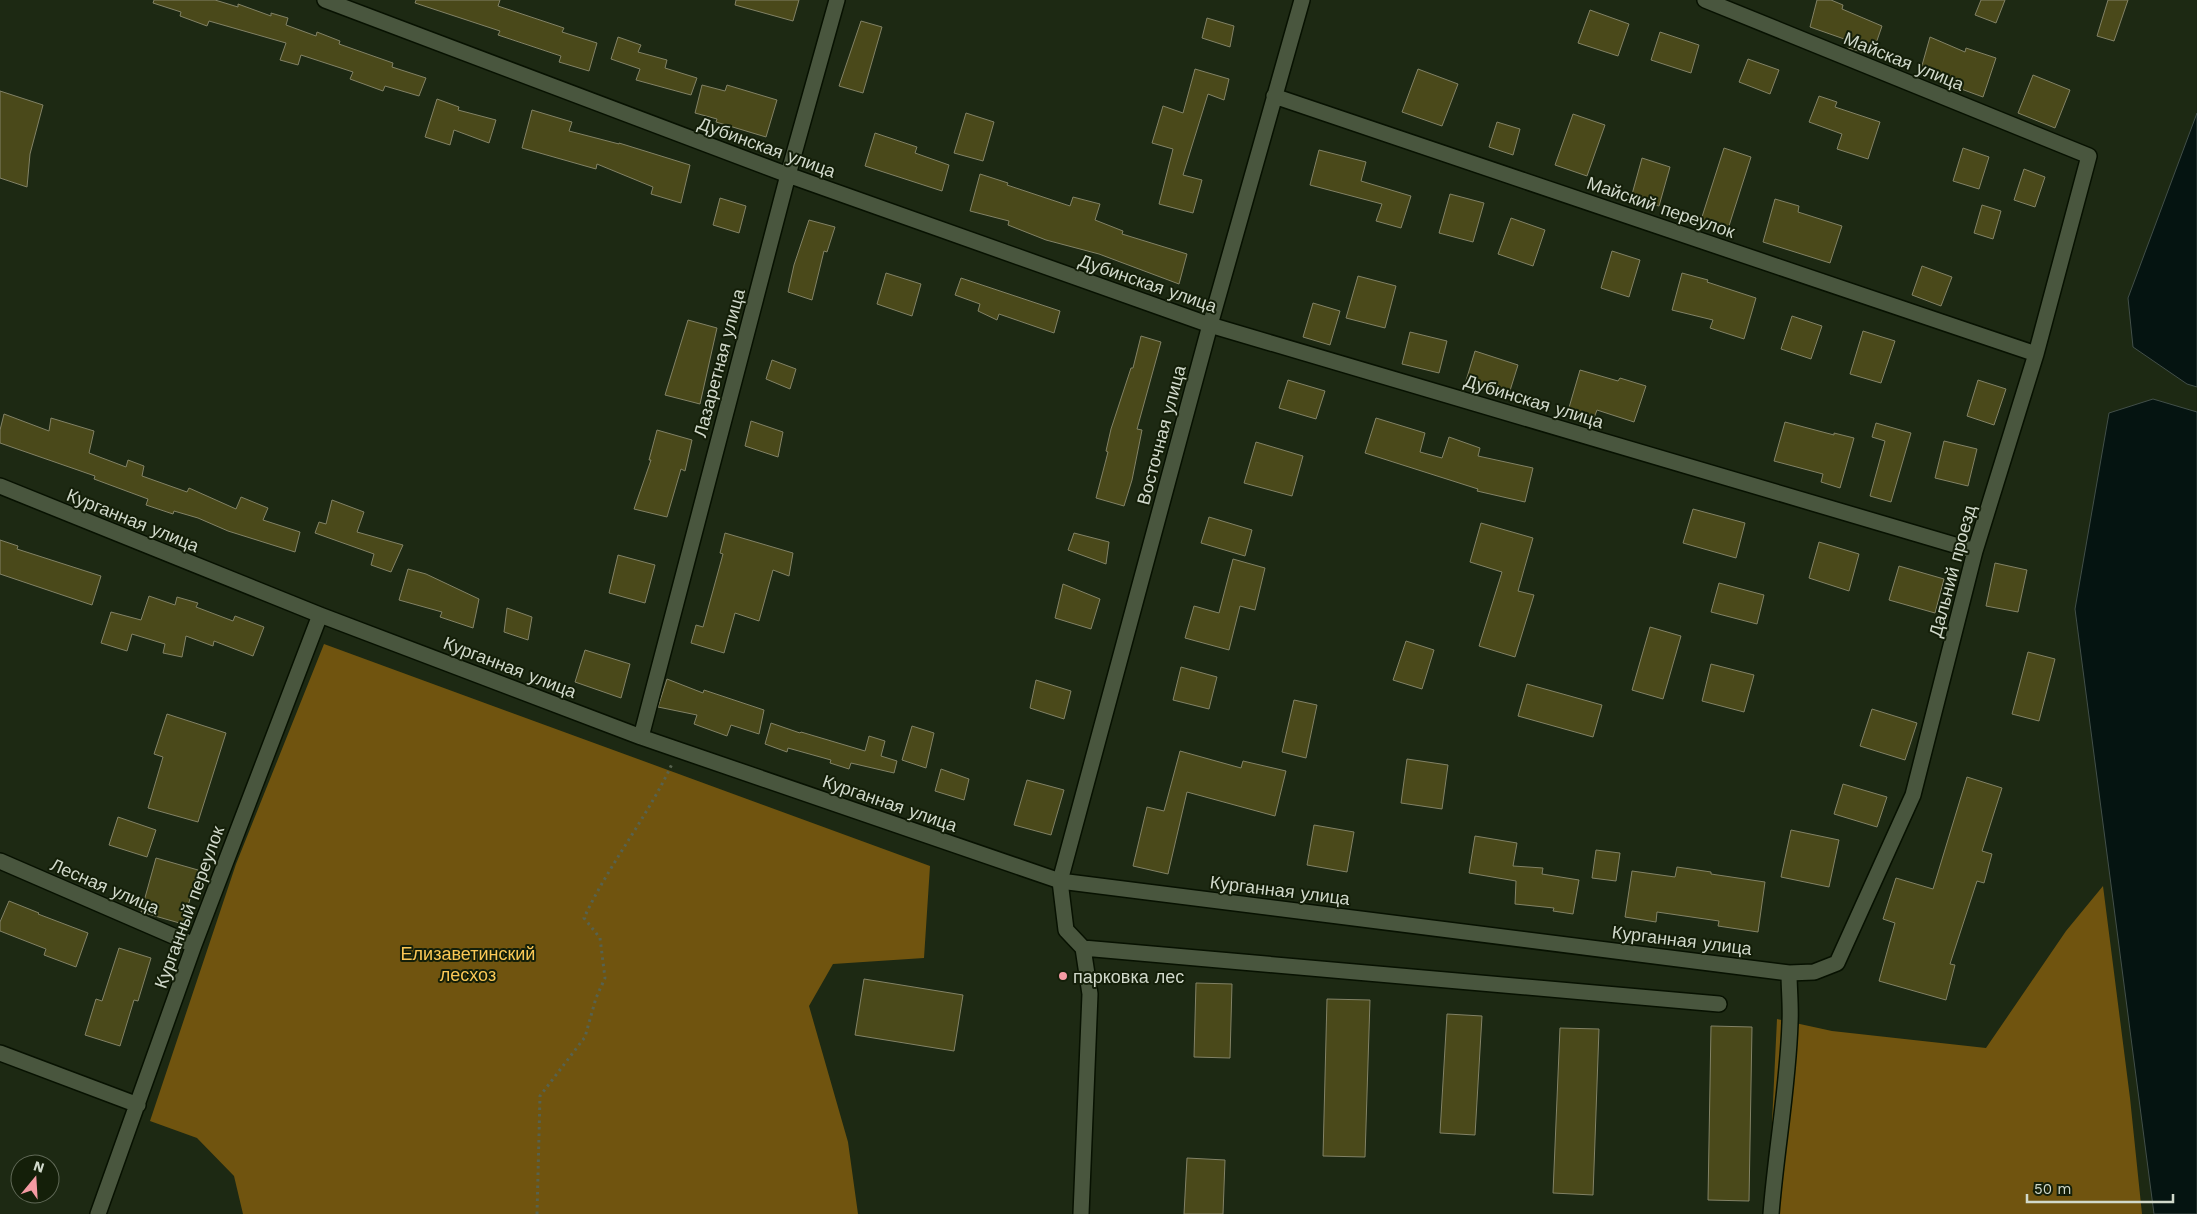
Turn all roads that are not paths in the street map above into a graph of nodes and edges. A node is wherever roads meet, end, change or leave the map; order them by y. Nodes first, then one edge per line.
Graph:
1 (325, 0) edge
2 (837, 0) edge
3 (1302, 0) edge
4 (1705, 0) edge
5 (1274, 96) junction
6 (2089, 156) joint
7 (788, 175) junction
8 (1210, 325) junction
9 (2036, 354) junction
10 (0, 486) edge
11 (1975, 551) junction
12 (320, 615) junction
13 (641, 737) junction
14 (0, 861) edge
15 (1060, 881) junction
16 (194, 945) junction
17 (1082, 948) junction
18 (1814, 972) joint
19 (1789, 973) junction
20 (1719, 1004) dead end
21 (0, 1053) edge
22 (138, 1105) junction
23 (98, 1214) edge
24 (1081, 1214) edge
25 (1772, 1214) edge

1 - 7 street, Дубинская улица
2 - 7 street, Лазаретная улица
3 - 5 street, Восточная улица
4 - 6 street, Майская улица
5 - 8 street, Восточная улица
5 - 9 street, Майский переулок
6 - 9 street, Дальний проезд
7 - 8 street, Дубинская улица
7 - 13 street, Лазаретная улица
8 - 11 street, Дубинская улица
8 - 15 street, Восточная улица
9 - 11 street, Дальний проезд
10 - 12 street, Курганная улица
11 - 18 street, Дальний проезд
12 - 13 street, Курганная улица
12 - 16 street, Курганный переулок
13 - 15 street, Курганная улица
14 - 16 street, Лесная улица
15 - 17 street
15 - 19 street, Курганная улица
16 - 22 street, Курганный переулок
17 - 20 street
17 - 24 street
18 - 19 street, Курганная улица
19 - 25 street
21 - 22 street
22 - 23 street, Курганный переулок

